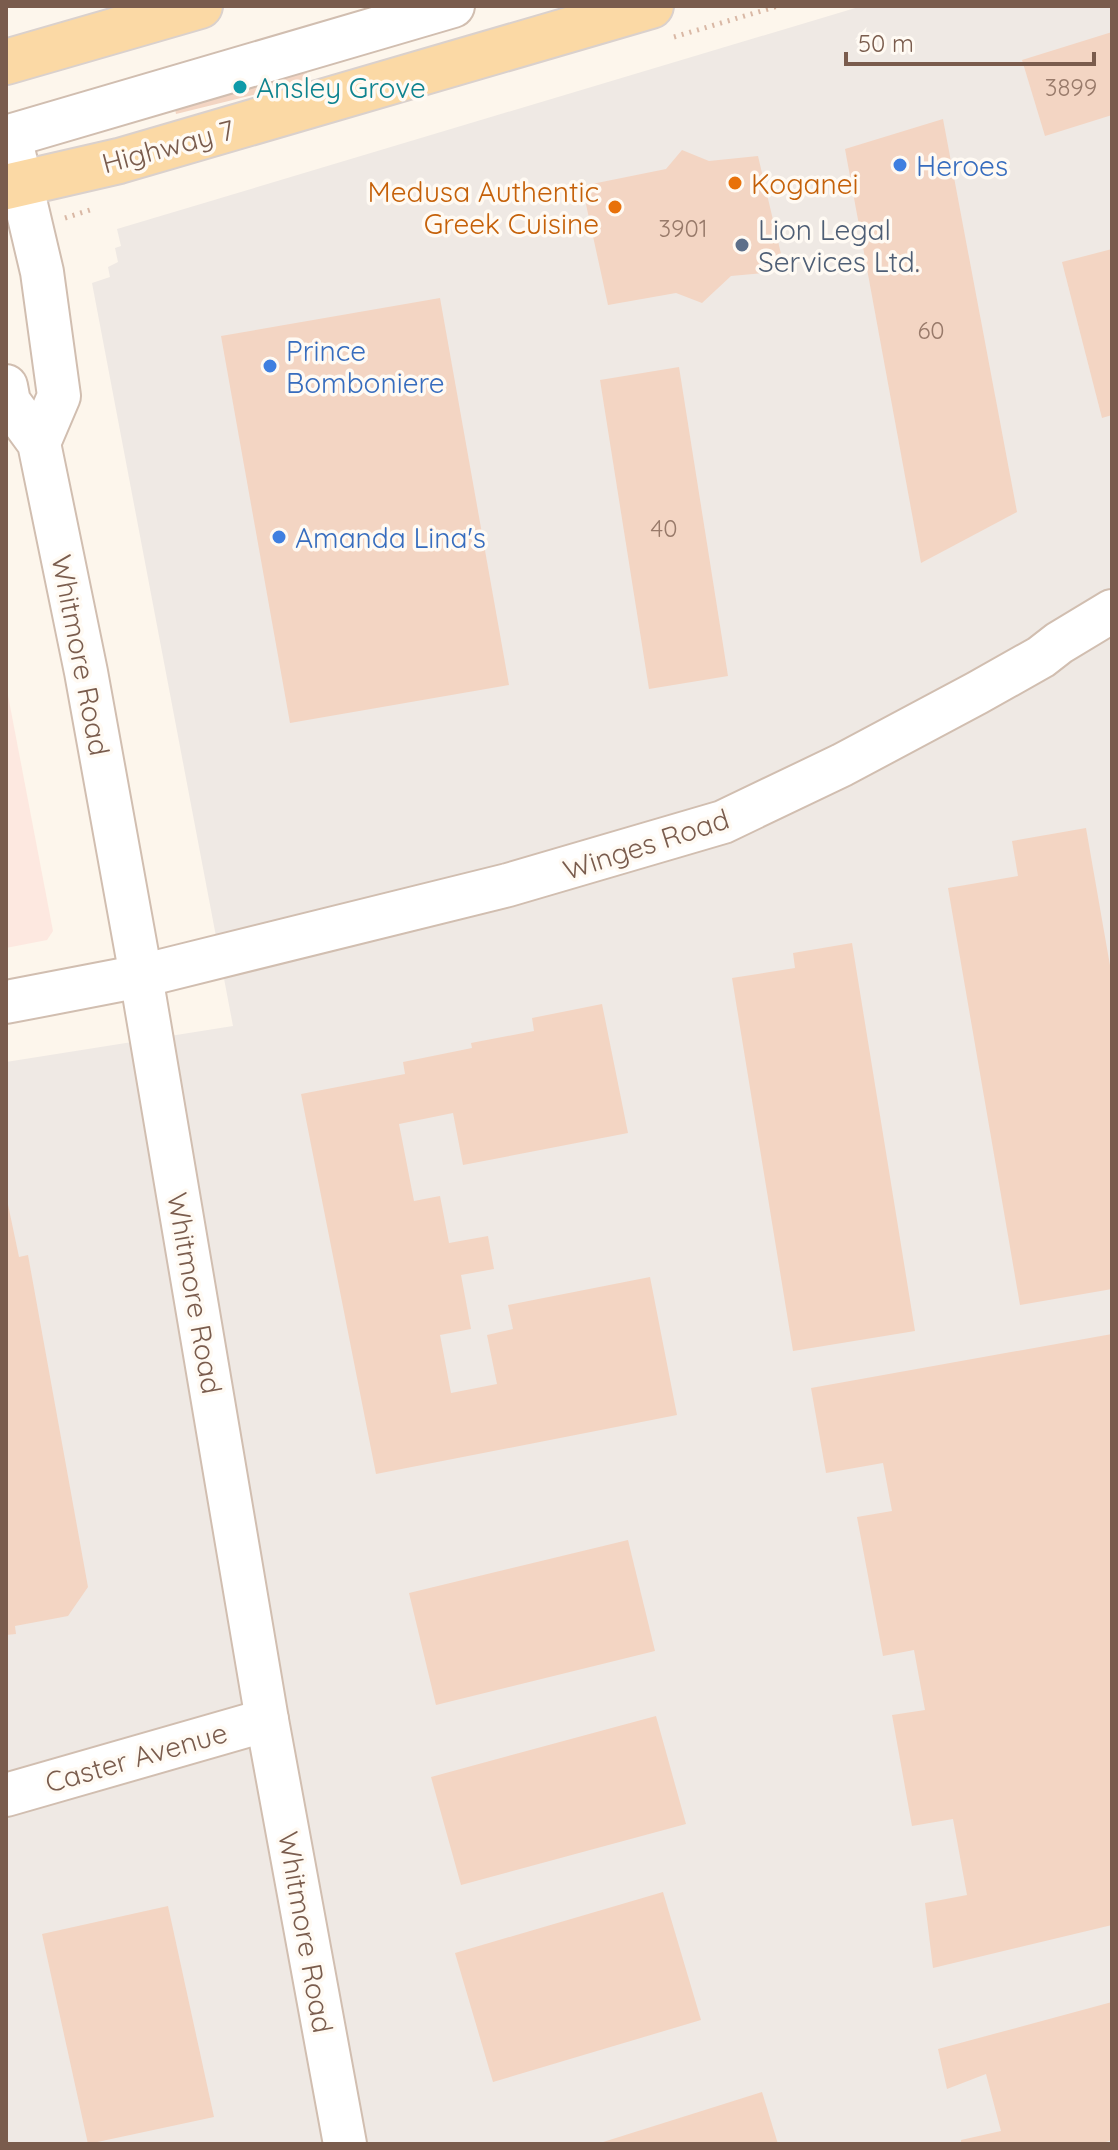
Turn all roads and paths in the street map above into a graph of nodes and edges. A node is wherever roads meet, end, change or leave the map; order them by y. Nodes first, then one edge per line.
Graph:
1 (200, 6) edge
2 (453, 6) edge
3 (651, 6) edge
4 (6, 62) edge
5 (7, 130) edge
6 (14, 185) edge
7 (6, 386) edge
8 (39, 443) junction
9 (1112, 611) edge
10 (141, 976) junction
11 (6, 1002) edge
12 (267, 1720) junction
13 (6, 1795) edge
14 (345, 2144) edge

1 - 4 main road
2 - 5 street
3 - 6 main road, Highway 7
5 - 6 street
6 - 8 street
7 - 8 street, Whitmore Road
8 - 10 street, Whitmore Road
9 - 10 street, Winges Road
10 - 11 street, Winges Road
10 - 12 street, Whitmore Road
12 - 13 street, Caster Avenue
12 - 14 street, Whitmore Road

